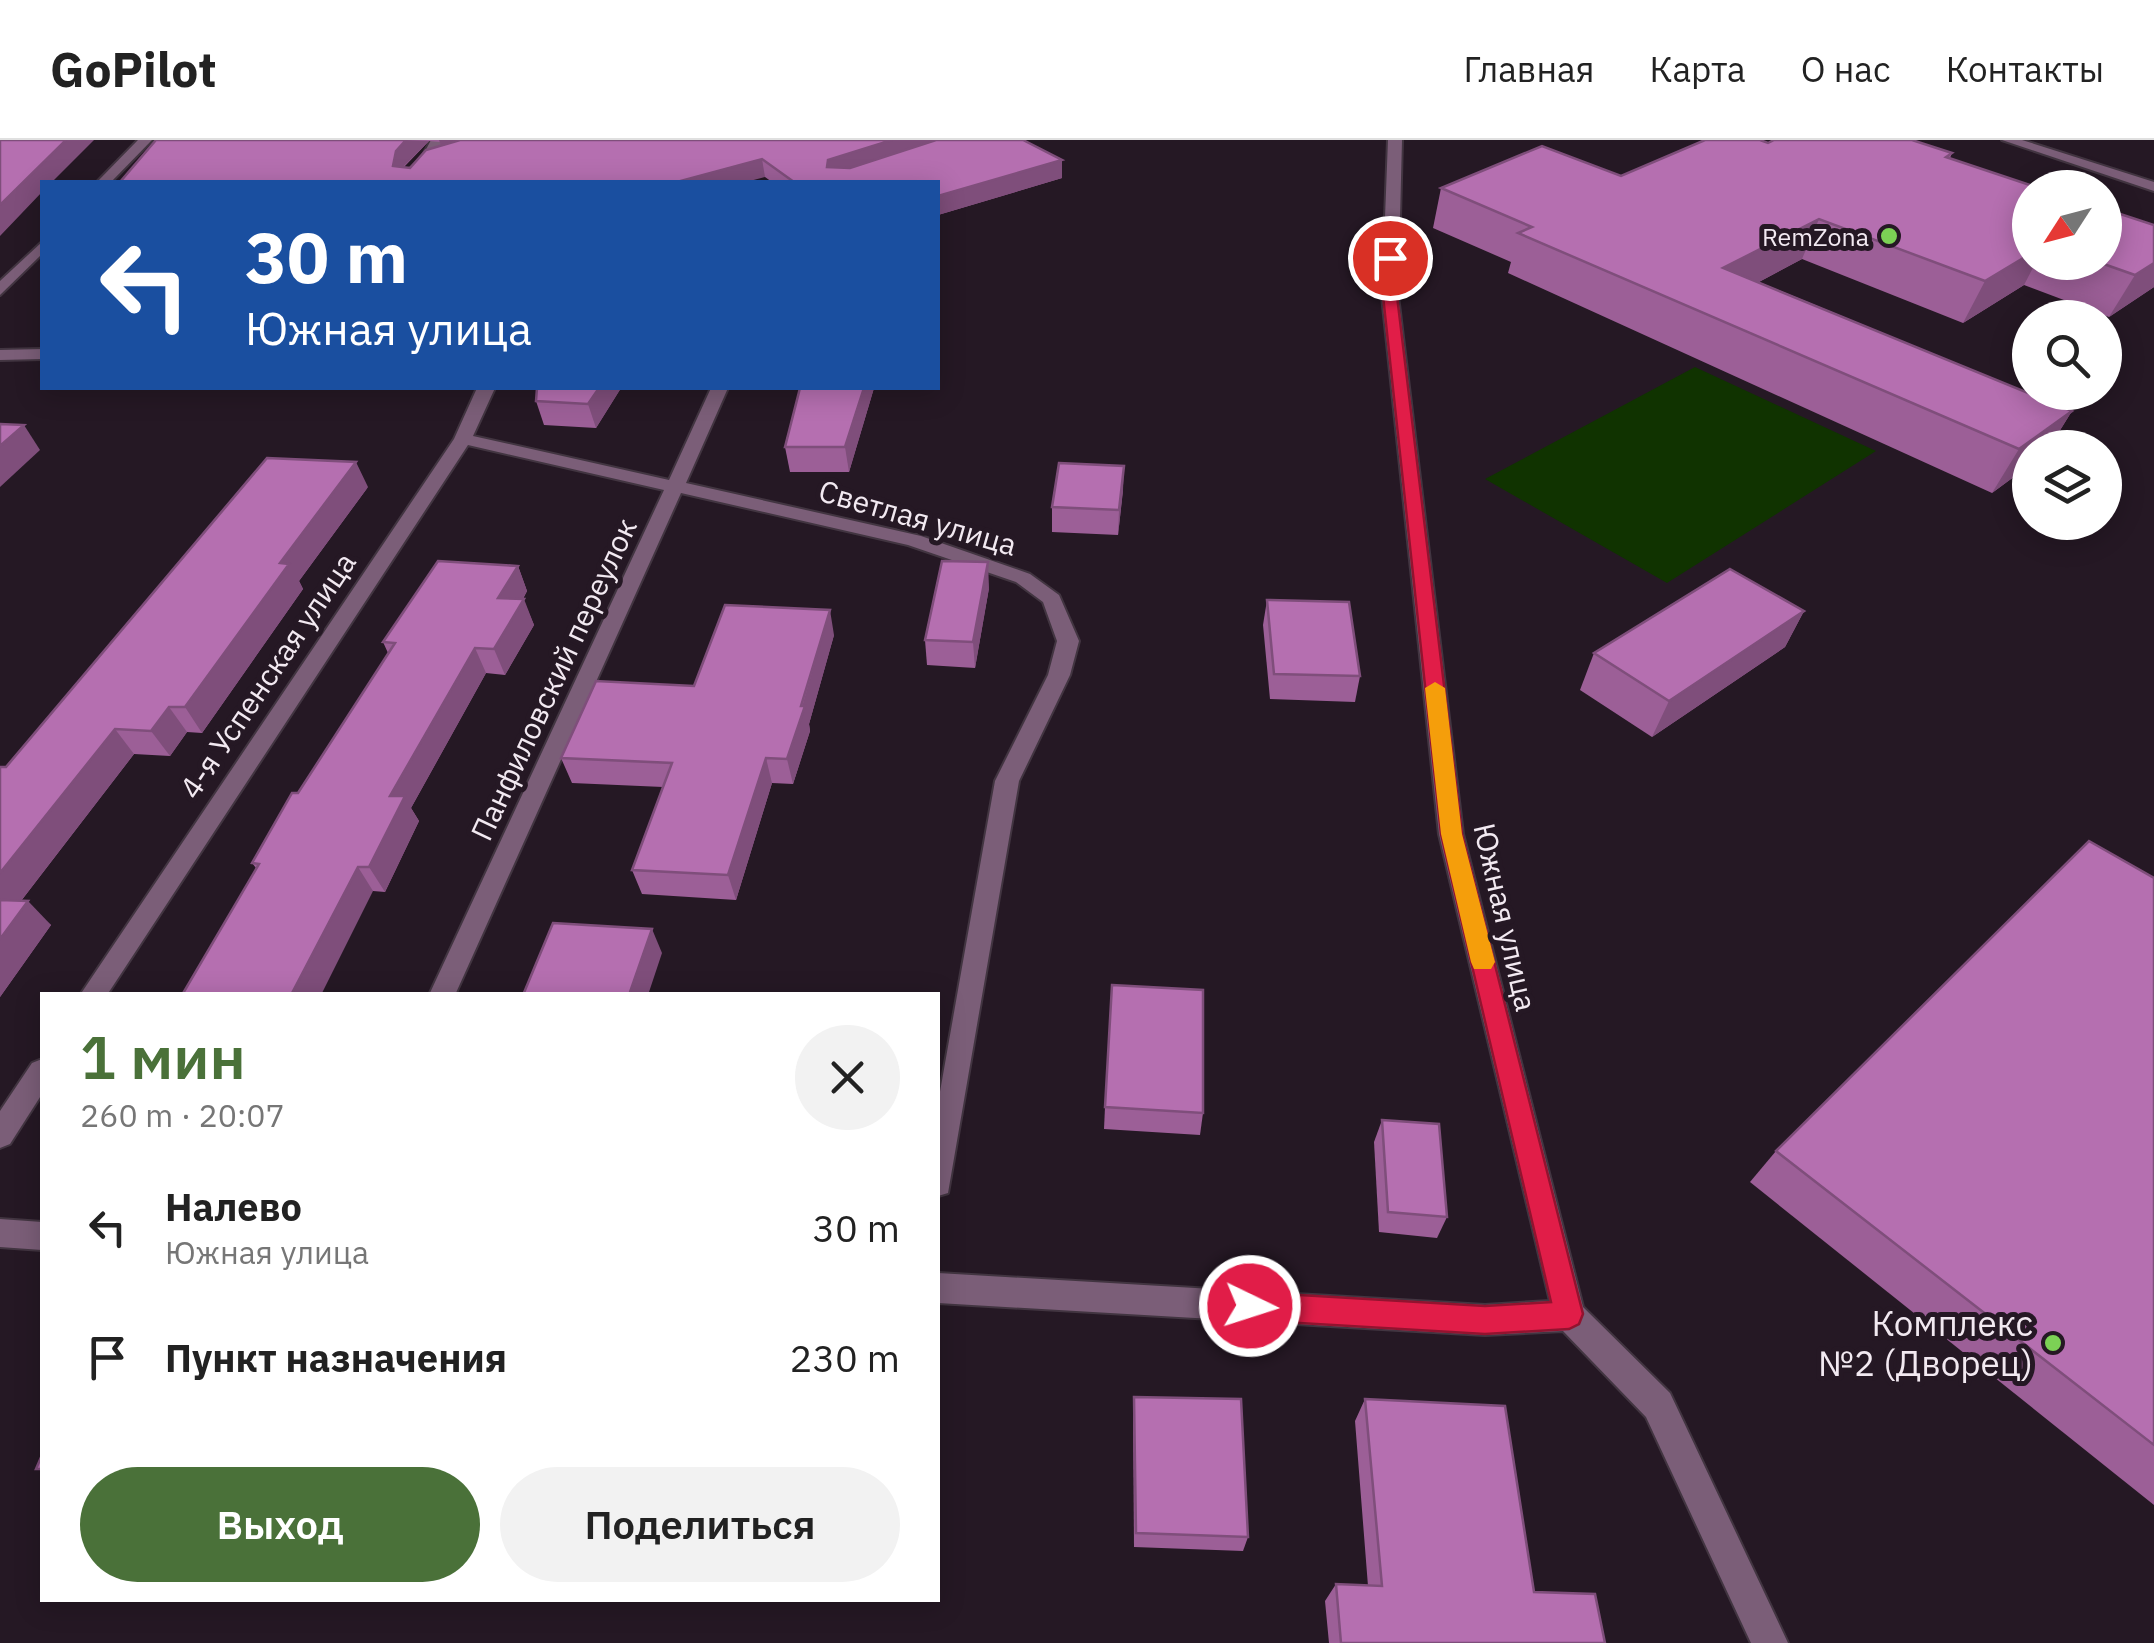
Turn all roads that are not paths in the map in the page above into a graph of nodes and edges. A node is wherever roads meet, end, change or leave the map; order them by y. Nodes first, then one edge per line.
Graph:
1 (145, 140) edge
2 (438, 140) edge
3 (1395, 140) edge
4 (2009, 140) edge
5 (442, 157) edge
6 (426, 161) junction
7 (106, 180) edge
8 (410, 180) edge
9 (2154, 186) edge
10 (40, 248) edge
11 (0, 290) edge
12 (40, 354) edge
13 (0, 356) edge
14 (485, 390) edge
15 (719, 390) edge
16 (463, 439) junction
17 (675, 485) junction
18 (95, 992) edge
19 (443, 992) edge
20 (40, 1074) edge
21 (0, 1135) edge
22 (940, 1170) edge
23 (0, 1233) edge
24 (40, 1236) edge
25 (940, 1288) edge
26 (1569, 1314) junction
27 (1770, 1643) edge

1 - 7 street
2 - 6 street
3 - 26 street, Южная улица
4 - 9 street
5 - 6 street
6 - 8 street
10 - 11 street
12 - 13 street
14 - 16 street, 4-я Успенская улица
15 - 17 street, Панфиловский переулок
16 - 17 street, Светлая улица
16 - 18 street, 4-я Успенская улица
17 - 19 street, Панфиловский переулок
17 - 22 street, Светлая улица
20 - 21 street
23 - 24 street
25 - 26 street
26 - 27 street

